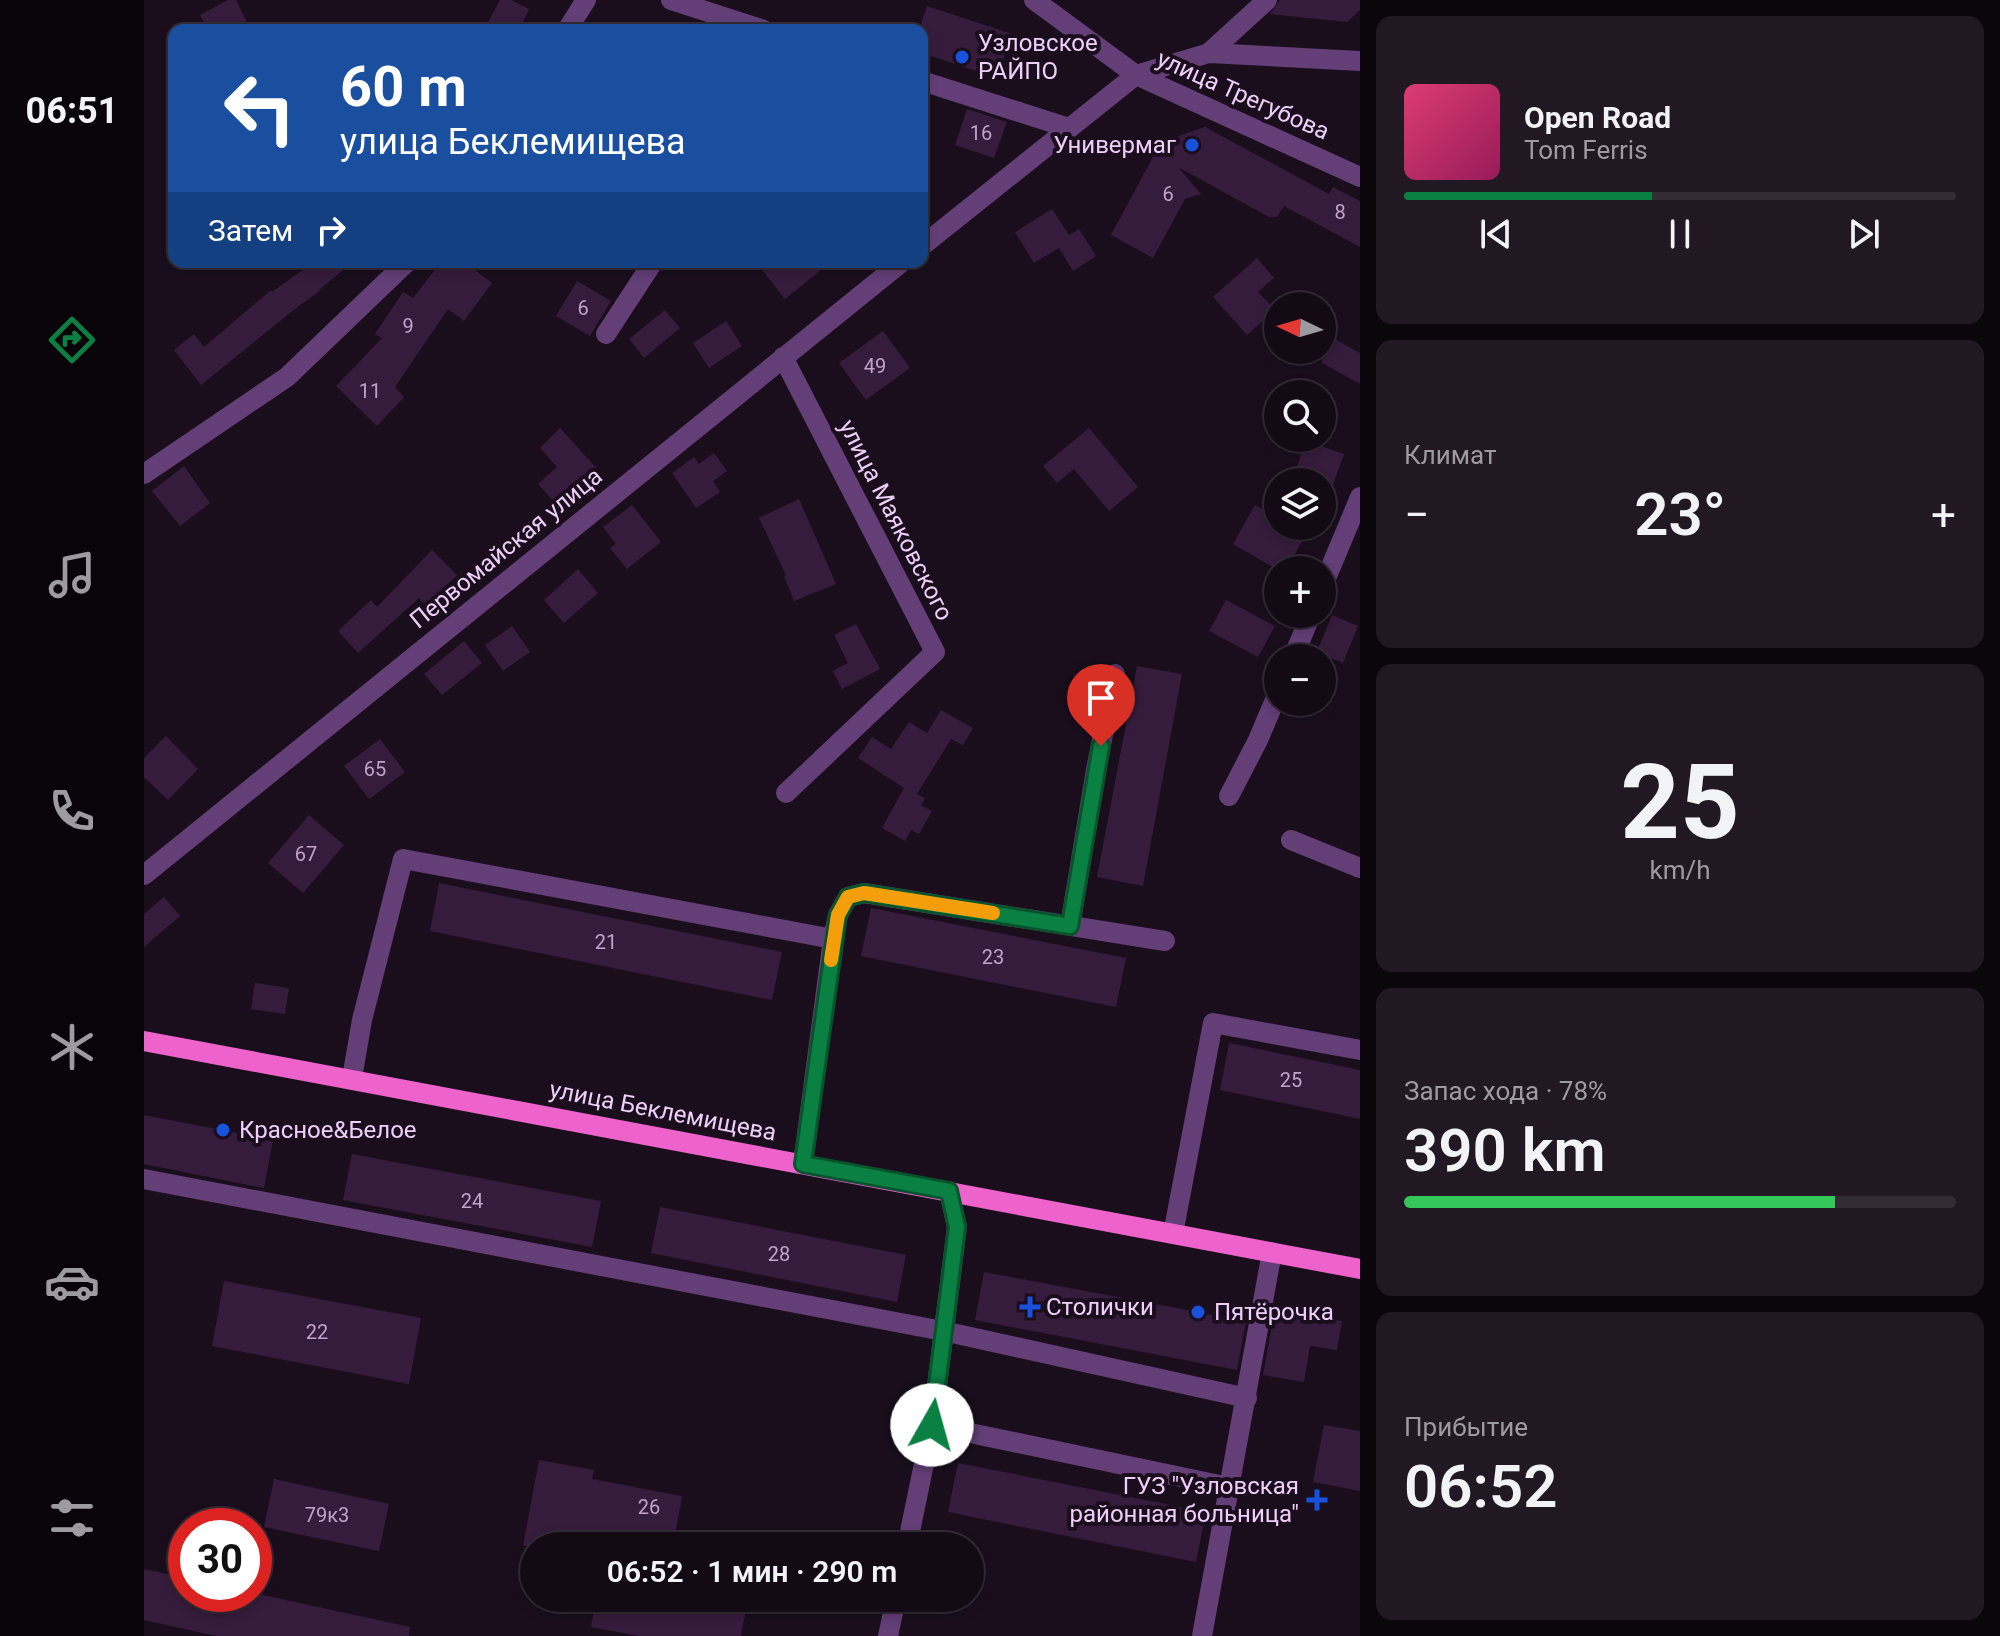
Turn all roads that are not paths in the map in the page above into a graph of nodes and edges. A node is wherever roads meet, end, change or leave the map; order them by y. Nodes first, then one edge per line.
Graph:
1 (586, 0) edge
2 (671, 0) edge
3 (1034, 0) edge
4 (1267, 0) edge
5 (571, 24) edge
6 (745, 24) edge
7 (1209, 53) junction
8 (1360, 61) edge
9 (1136, 75) junction
10 (928, 83) edge
11 (1069, 128) junction
12 (1360, 177) edge
13 (928, 241) edge
14 (401, 268) edge
15 (649, 268) edge
16 (894, 268) edge
17 (606, 334) dead end
18 (783, 357) junction
19 (144, 474) edge
20 (1360, 497) edge
21 (1335, 556) edge
22 (1115, 674) dead end
23 (1268, 716) edge
24 (786, 793) dead end
25 (1229, 796) dead end
26 (1291, 840) dead end
27 (1360, 868) edge
28 (144, 875) edge
29 (1070, 926) junction
30 (833, 939) junction
31 (1165, 941) dead end
32 (144, 1041) edge
33 (1360, 1050) edge
34 (352, 1078) junction
35 (803, 1164) junction
36 (144, 1179) edge
37 (949, 1191) junction
38 (1173, 1234) junction
39 (1272, 1252) junction
40 (1360, 1269) edge
41 (943, 1331) junction
42 (1247, 1398) junction
43 (932, 1425) junction
44 (1229, 1487) junction
45 (910, 1532) edge
46 (893, 1612) edge
47 (888, 1636) edge
48 (1202, 1636) edge

1 - 5 street
2 - 6 street
3 - 9 street
4 - 7 street
7 - 8 street, улица Трегубова
7 - 9 street, улица Трегубова
9 - 11 street
9 - 12 street, улица Трегубова
10 - 11 street
11 - 13 street
14 - 19 street
15 - 17 street
16 - 18 street, Первомайская улица
18 - 24 street, улица Маяковского
18 - 28 street, Первомайская улица
20 - 21 street
22 - 29 street
23 - 25 street
26 - 27 street
29 - 30 street
29 - 31 street
30 - 34 street
30 - 35 street
32 - 34 main road, улица Беклемищева
33 - 38 street
34 - 35 main road, улица Беклемищева
35 - 37 main road, улица Беклемищева
36 - 41 street
37 - 38 main road, улица Беклемищева
37 - 41 street
38 - 39 main road, улица Беклемищева
39 - 40 main road, улица Беклемищева
39 - 42 street
41 - 42 street
41 - 43 street
42 - 44 street
43 - 44 street
43 - 45 street
44 - 48 street
46 - 47 street

